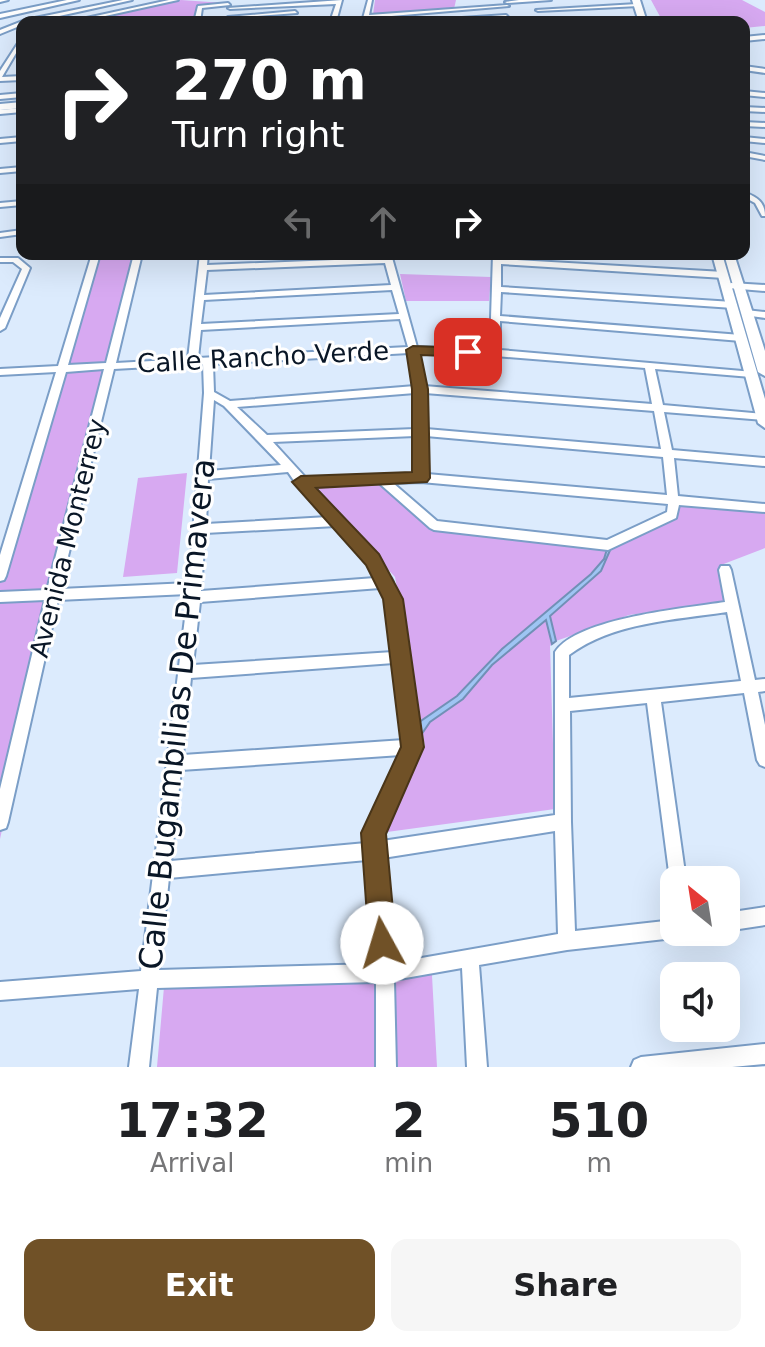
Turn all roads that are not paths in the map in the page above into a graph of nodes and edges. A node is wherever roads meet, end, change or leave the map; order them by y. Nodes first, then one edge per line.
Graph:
1 (6, 0) edge
2 (76, 0) edge
3 (130, 0) edge
4 (176, 0) edge
5 (538, 0) edge
6 (549, 0) edge
7 (759, 0) edge
8 (0, 1) edge
9 (62, 1) edge
10 (340, 1) edge
11 (636, 2) edge
12 (291, 3) junction
13 (507, 3) edge
14 (227, 4) edge
15 (765, 4) edge
16 (597, 7) junction
17 (567, 8) junction
18 (538, 10) junction
19 (77, 11) junction
20 (295, 12) junction
21 (599, 14) dead end
22 (0, 15) edge
23 (53, 16) edge
24 (86, 16) edge
25 (99, 16) edge
26 (198, 16) edge
27 (257, 16) edge
28 (297, 16) edge
29 (398, 16) edge
30 (538, 16) edge
31 (568, 16) edge
32 (16, 48) edge
33 (11, 55) junction
34 (16, 55) edge
35 (5, 67) junction
36 (13, 67) dead end
37 (0, 78) edge
38 (750, 197) edge
39 (765, 213) edge
40 (0, 260) edge
41 (94, 260) edge
42 (137, 260) edge
43 (204, 260) edge
44 (337, 260) edge
45 (388, 260) edge
46 (497, 260) edge
47 (524, 260) edge
48 (720, 260) edge
49 (729, 260) edge
50 (203, 268) junction
51 (731, 283) junction
52 (394, 287) junction
53 (765, 288) edge
54 (497, 289) junction
55 (200, 298) junction
56 (733, 305) junction
57 (746, 313) junction
58 (765, 315) edge
59 (404, 316) junction
60 (496, 318) junction
61 (198, 327) junction
62 (0, 328) edge
63 (741, 338) junction
64 (413, 350) junction
65 (495, 353) junction
66 (201, 361) junction
67 (112, 364) junction
68 (649, 366) junction
69 (63, 367) junction
70 (0, 372) edge
71 (765, 372) edge
72 (751, 374) junction
73 (420, 389) junction
74 (209, 393) junction
75 (228, 404) junction
76 (658, 409) junction
77 (764, 419) edge
78 (422, 432) junction
79 (264, 439) junction
80 (668, 455) junction
81 (765, 462) edge
82 (288, 468) junction
83 (203, 476) junction
84 (421, 478) junction
85 (381, 479) junction
86 (301, 482) junction
87 (673, 501) junction
88 (765, 508) edge
89 (339, 521) junction
90 (199, 529) junction
91 (725, 570) dead end
92 (0, 576) edge
93 (387, 582) junction
94 (194, 592) junction
95 (53, 593) junction
96 (0, 597) edge
97 (732, 606) junction
98 (401, 657) junction
99 (185, 672) junction
100 (765, 685) edge
101 (748, 687) junction
102 (653, 698) junction
103 (563, 705) junction
104 (412, 747) junction
105 (765, 760) edge
106 (174, 763) junction
107 (0, 822) edge
108 (563, 822) junction
109 (373, 851) junction
110 (676, 866) edge
111 (163, 870) junction
112 (765, 916) edge
113 (740, 920) edge
114 (660, 931) edge
115 (567, 941) junction
116 (470, 960) junction
117 (385, 973) junction
118 (150, 979) junction
119 (0, 991) edge
120 (765, 1054) edge
121 (139, 1067) edge
122 (386, 1067) edge
123 (477, 1067) edge
124 (641, 1067) edge

1 - 8 street
2 - 9 street
3 - 19 street
4 - 25 street
5 - 6 street
5 - 13 street
5 - 18 street
7 - 15 street
9 - 19 street
9 - 22 street
10 - 12 street
11 - 16 street
12 - 14 street
12 - 20 street
13 - 29 street
14 - 26 street
16 - 17 street
16 - 21 street
17 - 18 street
17 - 31 street
18 - 30 street
19 - 23 street
19 - 24 street
20 - 27 street
20 - 28 street
32 - 33 street
33 - 34 street
33 - 35 street
35 - 36 street
35 - 37 street
38 - 39 street
40 - 62 street
41 - 69 street, Avenida Monterrey
42 - 67 street, Avenida Monterrey
43 - 50 street, Calle Bugambilias De Primavera
44 - 50 street
45 - 52 street
46 - 54 street
47 - 51 street
48 - 51 street
49 - 51 street
50 - 55 street, Calle Bugambilias De Primavera
51 - 53 street
51 - 56 street
51 - 57 street
52 - 55 street
52 - 59 street
54 - 56 street
54 - 60 street
55 - 61 street, Calle Bugambilias De Primavera
56 - 63 street
57 - 58 street
57 - 71 street
59 - 61 street
59 - 64 street
60 - 63 street
60 - 65 street
61 - 66 street, Calle Bugambilias De Primavera
63 - 72 street
64 - 65 street, Calle Rancho Verde
64 - 66 street, Calle Rancho Verde
64 - 73 street
65 - 68 street, Calle Rancho Verde
66 - 67 street, Calle Rancho Verde
66 - 74 street, Calle Bugambilias De Primavera
67 - 69 street, Calle Rancho Verde
67 - 95 street, Avenida Monterrey
68 - 72 street, Calle Rancho Verde
68 - 76 street
69 - 70 street, Calle Rancho Verde
69 - 92 street, Avenida Monterrey
72 - 77 street
73 - 75 street
73 - 76 street
73 - 78 street
74 - 75 street
74 - 83 street, Calle Bugambilias De Primavera
75 - 79 street
76 - 77 street
76 - 80 street
78 - 79 street
78 - 80 street
78 - 84 street
79 - 82 street
80 - 81 street
80 - 87 street
82 - 83 street
82 - 86 street
83 - 90 street, Calle Bugambilias De Primavera
84 - 85 street
84 - 87 street
85 - 86 street
85 - 87 street
86 - 89 street
87 - 88 street
89 - 90 street
89 - 93 street
90 - 94 street, Calle Bugambilias De Primavera
91 - 97 street
93 - 94 street
93 - 98 street
94 - 95 street
94 - 99 street, Calle Bugambilias De Primavera
95 - 96 street
95 - 107 street, Avenida Monterrey
97 - 101 street
97 - 103 street
98 - 99 street
98 - 104 street
99 - 106 street, Calle Bugambilias De Primavera
100 - 101 street
101 - 102 street
101 - 105 street
102 - 103 street
102 - 110 street
103 - 108 street
104 - 106 street
104 - 109 street
106 - 111 street, Calle Bugambilias De Primavera
108 - 109 street
108 - 115 street
109 - 111 street
109 - 117 street
111 - 118 street, Calle Bugambilias De Primavera
112 - 113 street
114 - 115 street
115 - 116 street
116 - 117 street
116 - 123 street
117 - 118 street
117 - 122 street
118 - 119 street
118 - 121 street, Calle Bugambilias De Primavera
120 - 124 street

